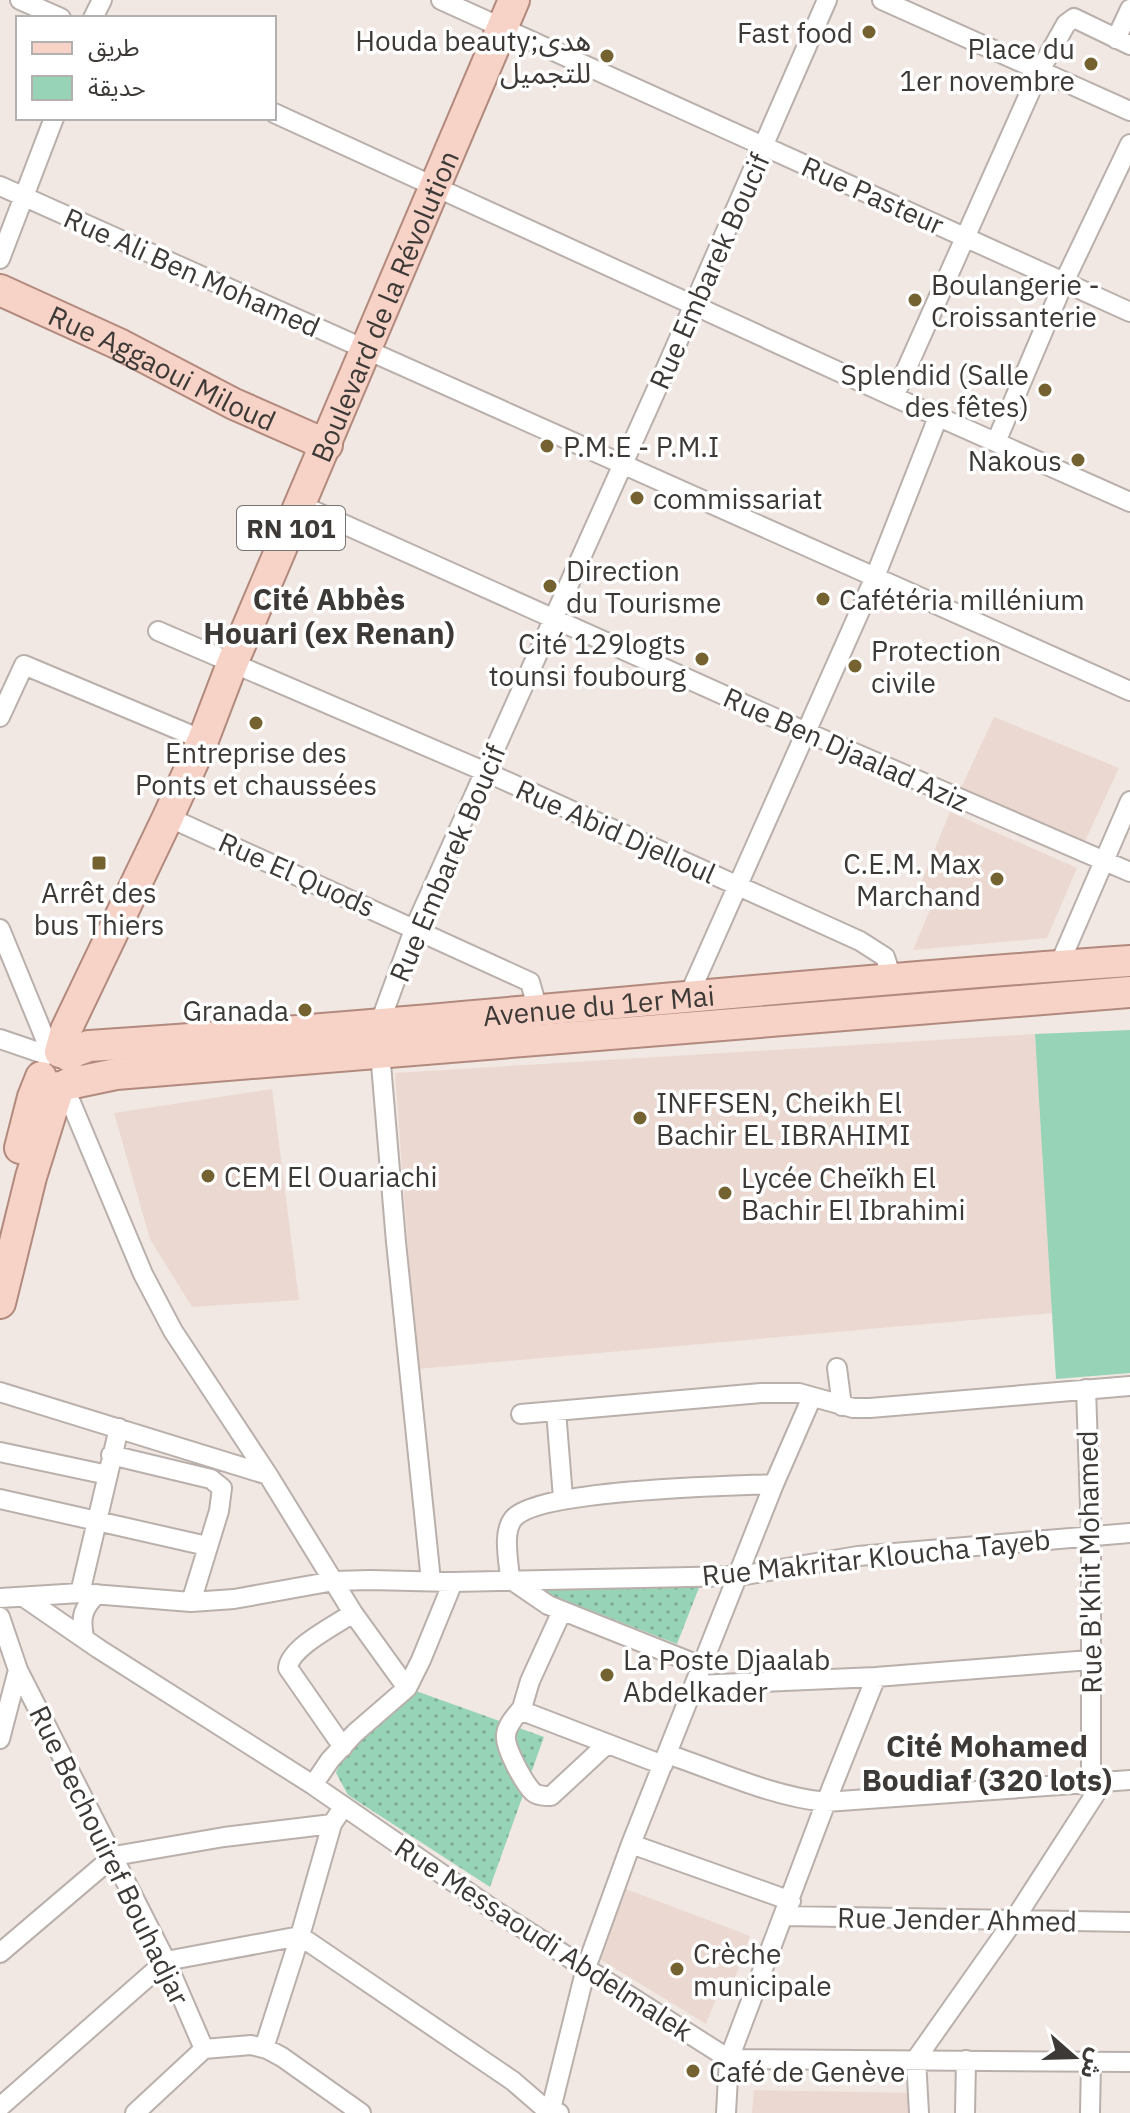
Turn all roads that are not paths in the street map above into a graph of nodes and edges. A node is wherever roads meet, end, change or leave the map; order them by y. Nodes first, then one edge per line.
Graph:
1 (20, 0) edge
2 (441, 0) edge
3 (514, 0) edge
4 (827, 0) edge
5 (882, 0) edge
6 (1130, 9) edge
7 (56, 16) edge
8 (501, 27) junction
9 (1123, 42) edge
10 (1039, 72) junction
11 (1130, 111) edge
12 (276, 114) edge
13 (53, 120) edge
14 (1130, 144) edge
15 (765, 146) junction
16 (434, 185) junction
17 (0, 186) edge
18 (24, 196) junction
19 (966, 237) junction
20 (0, 259) edge
21 (1064, 282) junction
22 (0, 290) edge
23 (692, 304) junction
24 (1130, 312) edge
25 (365, 350) junction
26 (894, 397) junction
27 (938, 417) junction
28 (996, 442) junction
29 (327, 445) junction
30 (622, 465) junction
31 (1130, 502) edge
32 (301, 505) junction
33 (875, 577) junction
34 (555, 619) junction
35 (158, 631) dead end
36 (232, 664) junction
37 (1130, 691) edge
38 (0, 717) edge
39 (806, 732) junction
40 (203, 740) junction
41 (486, 772) junction
42 (1130, 801) edge
43 (168, 817) junction
44 (1103, 860) junction
45 (1130, 872) edge
46 (737, 886) junction
47 (415, 927) junction
48 (0, 929) edge
49 (1130, 961) edge
50 (1059, 965) junction
51 (893, 981) junction
52 (1130, 992) edge
53 (689, 995) junction
54 (538, 1010) junction
55 (895, 1011) junction
56 (380, 1038) junction
57 (0, 1039) edge
58 (541, 1040) junction
59 (55, 1072) junction
60 (0, 1221) edge
61 (0, 1303) edge
62 (837, 1368) dead end
63 (1130, 1386) edge
64 (1086, 1389) junction
65 (0, 1392) edge
66 (812, 1397) junction
67 (842, 1406) junction
68 (556, 1411) junction
69 (521, 1414) dead end
70 (119, 1428) junction
71 (0, 1452) edge
72 (111, 1455) junction
73 (108, 1475) junction
74 (268, 1475) junction
75 (774, 1484) junction
76 (563, 1498) junction
77 (0, 1499) edge
78 (98, 1520) junction
79 (1130, 1533) edge
80 (1091, 1535) junction
81 (207, 1546) junction
82 (739, 1576) junction
83 (510, 1579) junction
84 (334, 1581) junction
85 (431, 1581) junction
86 (453, 1582) junction
87 (88, 1593) junction
88 (0, 1598) edge
89 (25, 1598) junction
90 (191, 1602) junction
91 (562, 1611) junction
92 (353, 1613) junction
93 (0, 1617) edge
94 (84, 1637) junction
95 (1090, 1660) junction
96 (701, 1666) junction
97 (18, 1670) junction
98 (876, 1677) junction
99 (696, 1685) junction
100 (407, 1688) junction
101 (522, 1708) junction
102 (0, 1739) edge
103 (607, 1744) junction
104 (343, 1747) junction
105 (665, 1760) junction
106 (1130, 1780) edge
107 (1097, 1782) junction
108 (313, 1785) junction
109 (826, 1802) junction
110 (345, 1807) junction
111 (332, 1824) junction
112 (631, 1844) junction
113 (114, 1856) junction
114 (788, 1908) junction
115 (1014, 1920) junction
116 (1130, 1922) edge
117 (300, 1936) junction
118 (0, 1953) edge
119 (166, 1961) junction
120 (586, 1968) junction
121 (264, 2048) junction
122 (204, 2049) junction
123 (729, 2059) junction
124 (916, 2059) junction
125 (966, 2060) junction
126 (1130, 2062) edge
127 (1091, 2063) junction
128 (0, 2107) edge
129 (351, 2110) edge
130 (135, 2113) edge
131 (550, 2113) edge
132 (562, 2113) edge
133 (726, 2113) edge
134 (919, 2113) edge
135 (965, 2113) edge
136 (1090, 2113) edge

1 - 7 street
2 - 8 street, Rue Pasteur
3 - 8 main road, Boulevard de la Révolution / RN 101
4 - 15 street, Rue Embarek Boucif
5 - 10 street
6 - 9 street
8 - 15 street, Rue Pasteur
8 - 16 main road, Boulevard de la Révolution / RN 101
9 - 10 street
10 - 11 street
10 - 19 street
12 - 16 street
13 - 18 street
14 - 21 street
15 - 19 street, Rue Pasteur
15 - 23 street, Rue Embarek Boucif
16 - 23 street
16 - 25 main road, Boulevard de la Révolution / RN 101
17 - 18 street, Rue Ali Ben Mohamed
18 - 20 street
18 - 25 street, Rue Ali Ben Mohamed
19 - 21 street, Rue Pasteur
19 - 26 street
21 - 24 street, Rue Pasteur
21 - 28 street
22 - 29 main road, Rue Aggaoui Miloud
23 - 26 street
23 - 30 street, Rue Embarek Boucif
25 - 29 main road, Boulevard de la Révolution / RN 101
25 - 30 street, Rue Ali Ben Mohamed
26 - 27 street
27 - 28 street
27 - 33 street
28 - 31 street
29 - 32 main road, Boulevard de la Révolution / RN 101
30 - 33 street, Rue Ali Ben Mohamed
30 - 34 street, Rue Embarek Boucif
32 - 34 street, Rue Ben Djaalad Aziz
32 - 36 main road, Boulevard de la Révolution / RN 101
33 - 37 street, Rue Ali Ben Mohamed
33 - 39 street
34 - 39 street, Rue Ben Djaalad Aziz
34 - 41 street, Rue Embarek Boucif
35 - 36 street, Rue Abid Djelloul
36 - 40 main road, Boulevard de la Révolution / RN 101
36 - 41 street, Rue Abid Djelloul
38 - 40 street
39 - 44 street, Rue Ben Djaalad Aziz
39 - 46 street
40 - 43 main road, Boulevard de la Révolution / RN 101
41 - 46 street, Rue Abid Djelloul
41 - 47 street, Rue Embarek Boucif
42 - 44 street
43 - 47 street, Rue El Quods
43 - 59 main road, Boulevard de la Révolution / RN 101
44 - 45 street, Rue Ben Djaalad Aziz
44 - 50 street
46 - 51 street, Rue Abid Djelloul
46 - 53 street
47 - 54 street, Rue El Quods
47 - 56 street, Rue Embarek Boucif
48 - 59 street
49 - 50 main road, Avenue du 1er Mai
50 - 51 main road, Avenue du 1er Mai
51 - 53 main road, Avenue du 1er Mai
51 - 55 main road
52 - 55 main road, Avenue du 1er Mai
53 - 54 main road, Avenue du 1er Mai
54 - 56 main road, Avenue du 1er Mai
54 - 58 main road
55 - 58 main road, Avenue du 1er Mai
56 - 58 main road, Avenue du 1er Mai
56 - 59 main road, Avenue du 1er Mai
56 - 85 street, Rue Embarek Boucif
57 - 59 street
59 - 60 main road, RN 101
59 - 61 main road, RN 101
59 - 74 street
62 - 67 street
63 - 64 street
64 - 67 street
64 - 80 street, Rue B'Khit Mohamed
65 - 70 street
66 - 67 street
66 - 68 street
66 - 75 street
68 - 69 street
68 - 76 street
70 - 72 street
70 - 74 street
71 - 73 street
72 - 73 street
72 - 81 street
73 - 78 street
74 - 84 street
75 - 76 street
75 - 82 street
76 - 83 street
77 - 78 street
78 - 81 street
78 - 87 street
79 - 80 street, Rue Makritar Kloucha Tayeb
80 - 82 street, Rue Makritar Kloucha Tayeb
80 - 95 street, Rue B'Khit Mohamed
81 - 90 street
82 - 83 street, Rue Makritar Kloucha Tayeb
82 - 96 street
83 - 86 street, Rue Makritar Kloucha Tayeb
83 - 91 street
84 - 85 street, Rue Makritar Kloucha Tayeb
84 - 90 street, Rue Makritar Kloucha Tayeb
84 - 92 street
85 - 86 street, Rue Makritar Kloucha Tayeb
86 - 100 street
87 - 89 street, Rue Makritar Kloucha Tayeb
87 - 90 street, Rue Makritar Kloucha Tayeb
87 - 94 street
88 - 89 street, Rue Makritar Kloucha Tayeb
89 - 94 street, Rue Messaoudi Abdelmalek
91 - 96 street
91 - 101 street
92 - 100 street
92 - 104 street
93 - 97 street, Rue Bechouiref Bouhadjar
94 - 108 street, Rue Messaoudi Abdelmalek
95 - 98 street
95 - 107 street, Rue B'Khit Mohamed
96 - 99 street
97 - 102 street
97 - 113 street, Rue Bechouiref Bouhadjar
98 - 99 street
98 - 109 street
99 - 105 street
100 - 104 street
101 - 103 street
101 - 103 street
103 - 105 street
104 - 108 street
105 - 109 street
105 - 112 street
106 - 107 street
107 - 109 street
107 - 115 street
108 - 110 street, Rue Messaoudi Abdelmalek
109 - 114 street
110 - 111 street
110 - 120 street, Rue Messaoudi Abdelmalek
111 - 113 street
111 - 117 street
112 - 114 street, Rue Jender Ahmed
112 - 120 street
113 - 118 street
113 - 119 street, Rue Bechouiref Bouhadjar
114 - 115 street, Rue Jender Ahmed
114 - 123 street
115 - 116 street, Rue Jender Ahmed
115 - 124 street
117 - 119 street
117 - 121 street
117 - 131 street
119 - 122 street, Rue Bechouiref Bouhadjar
119 - 128 street
120 - 123 street, Rue Messaoudi Abdelmalek
120 - 131 street
121 - 122 street
121 - 129 street
122 - 130 street
123 - 124 street
123 - 133 street
124 - 125 street
124 - 134 street
125 - 127 street
125 - 135 street
126 - 127 street
127 - 136 street
131 - 132 street

